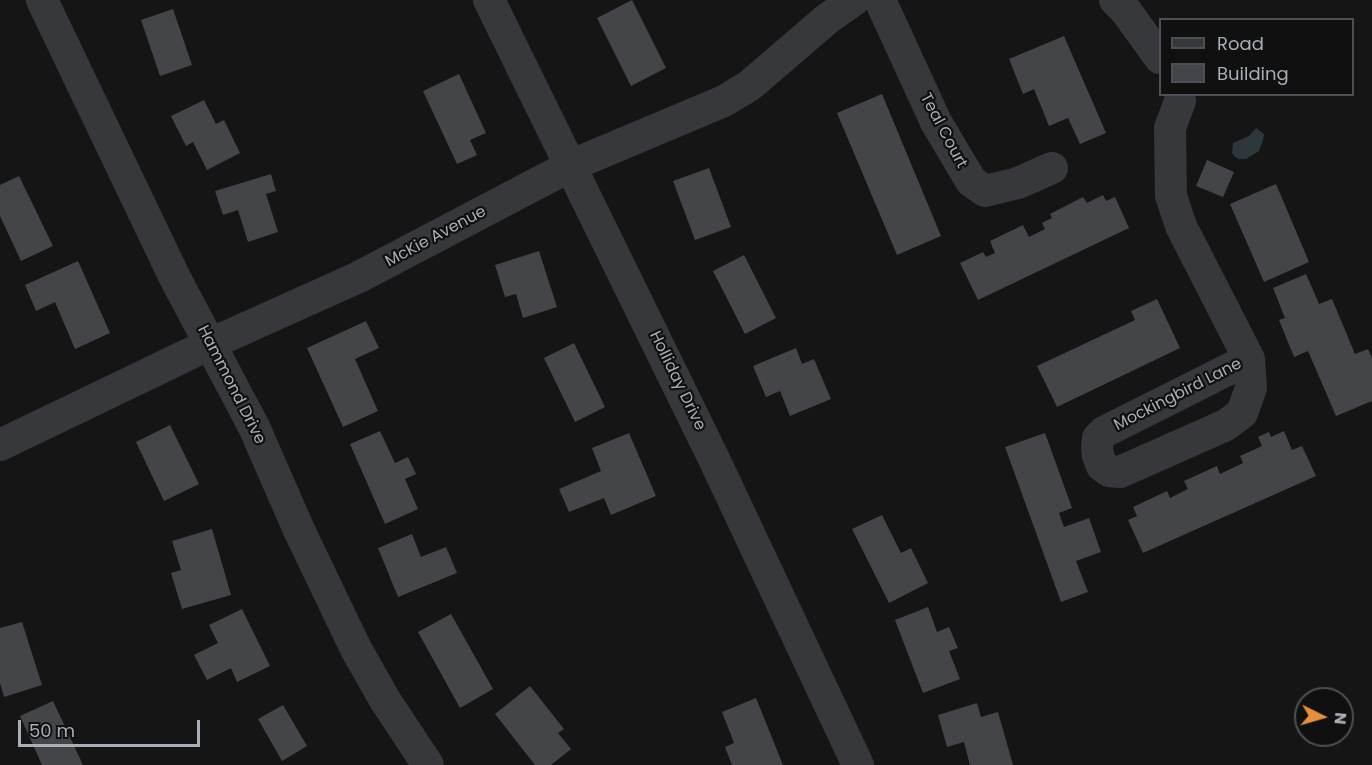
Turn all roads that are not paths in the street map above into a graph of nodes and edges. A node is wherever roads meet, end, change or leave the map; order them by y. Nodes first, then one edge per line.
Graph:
1 (42, 0) edge
2 (489, 0) edge
3 (854, 0) edge
4 (880, 0) edge
5 (1115, 0) edge
6 (1159, 57) edge
7 (1179, 96) edge
8 (572, 165) junction
9 (1052, 168) dead end
10 (210, 344) junction
11 (1249, 359) junction
12 (0, 445) edge
13 (428, 765) edge
14 (858, 765) edge

1 - 10 street, Hammond Drive
2 - 8 street, Holliday Drive
3 - 8 street, McKie Avenue
4 - 9 street, Teal Court
5 - 6 street, Mockingbird Lane
7 - 11 street, Mockingbird Lane
8 - 10 street, McKie Avenue
8 - 14 street, Holliday Drive
10 - 12 street, McKie Avenue
10 - 13 street, Hammond Drive
11 - 11 street, Mockingbird Lane

